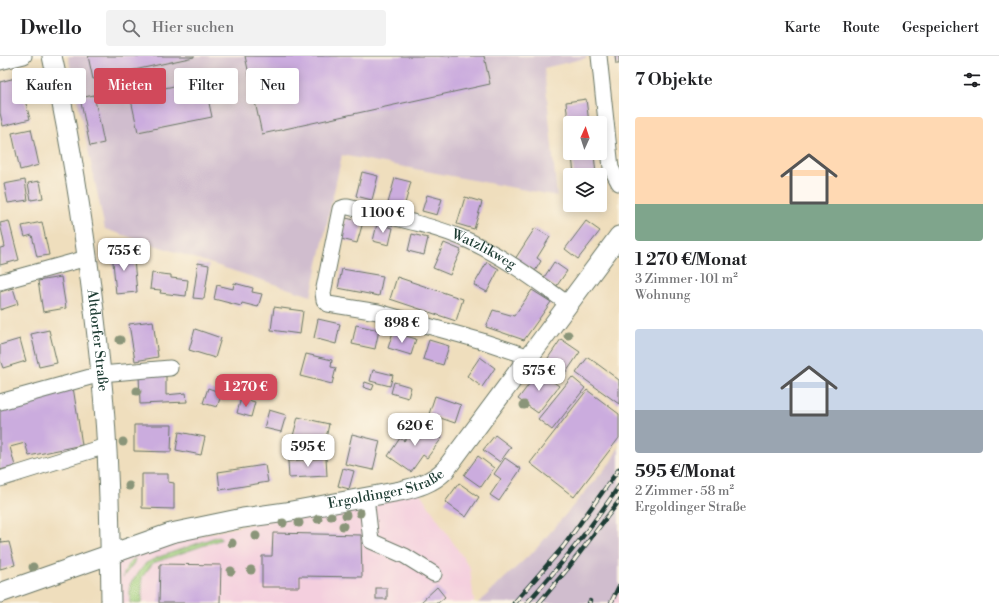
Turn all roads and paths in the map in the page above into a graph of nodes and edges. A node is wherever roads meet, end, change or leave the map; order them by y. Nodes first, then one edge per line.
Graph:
1 (24, 56) edge
2 (52, 56) edge
3 (599, 56) edge
4 (0, 62) edge
5 (619, 183) edge
6 (619, 236) edge
7 (87, 258) junction
8 (0, 282) edge
9 (568, 304) junction
10 (530, 357) junction
11 (170, 368) dead end
12 (101, 374) junction
13 (0, 402) edge
14 (106, 446) junction
15 (0, 479) edge
16 (366, 497) junction
17 (110, 554) junction
18 (434, 574) dead end
19 (1, 596) edge
20 (111, 603) edge

1 - 4 street
2 - 7 main road, Altdorfer Straße
3 - 5 street
6 - 9 main road, Ergoldinger Straße
7 - 8 street
7 - 12 main road, Altdorfer Straße
9 - 10 main road, Ergoldinger Straße
9 - 10 street, Watzlikweg
10 - 16 main road, Ergoldinger Straße
11 - 12 street
12 - 13 street
12 - 14 main road, Altdorfer Straße
14 - 15 street
14 - 17 main road, Altdorfer Straße
16 - 17 main road, Ergoldinger Straße
16 - 18 street
17 - 19 main road, Ergoldinger Straße
17 - 20 main road, Altdorfer Straße

